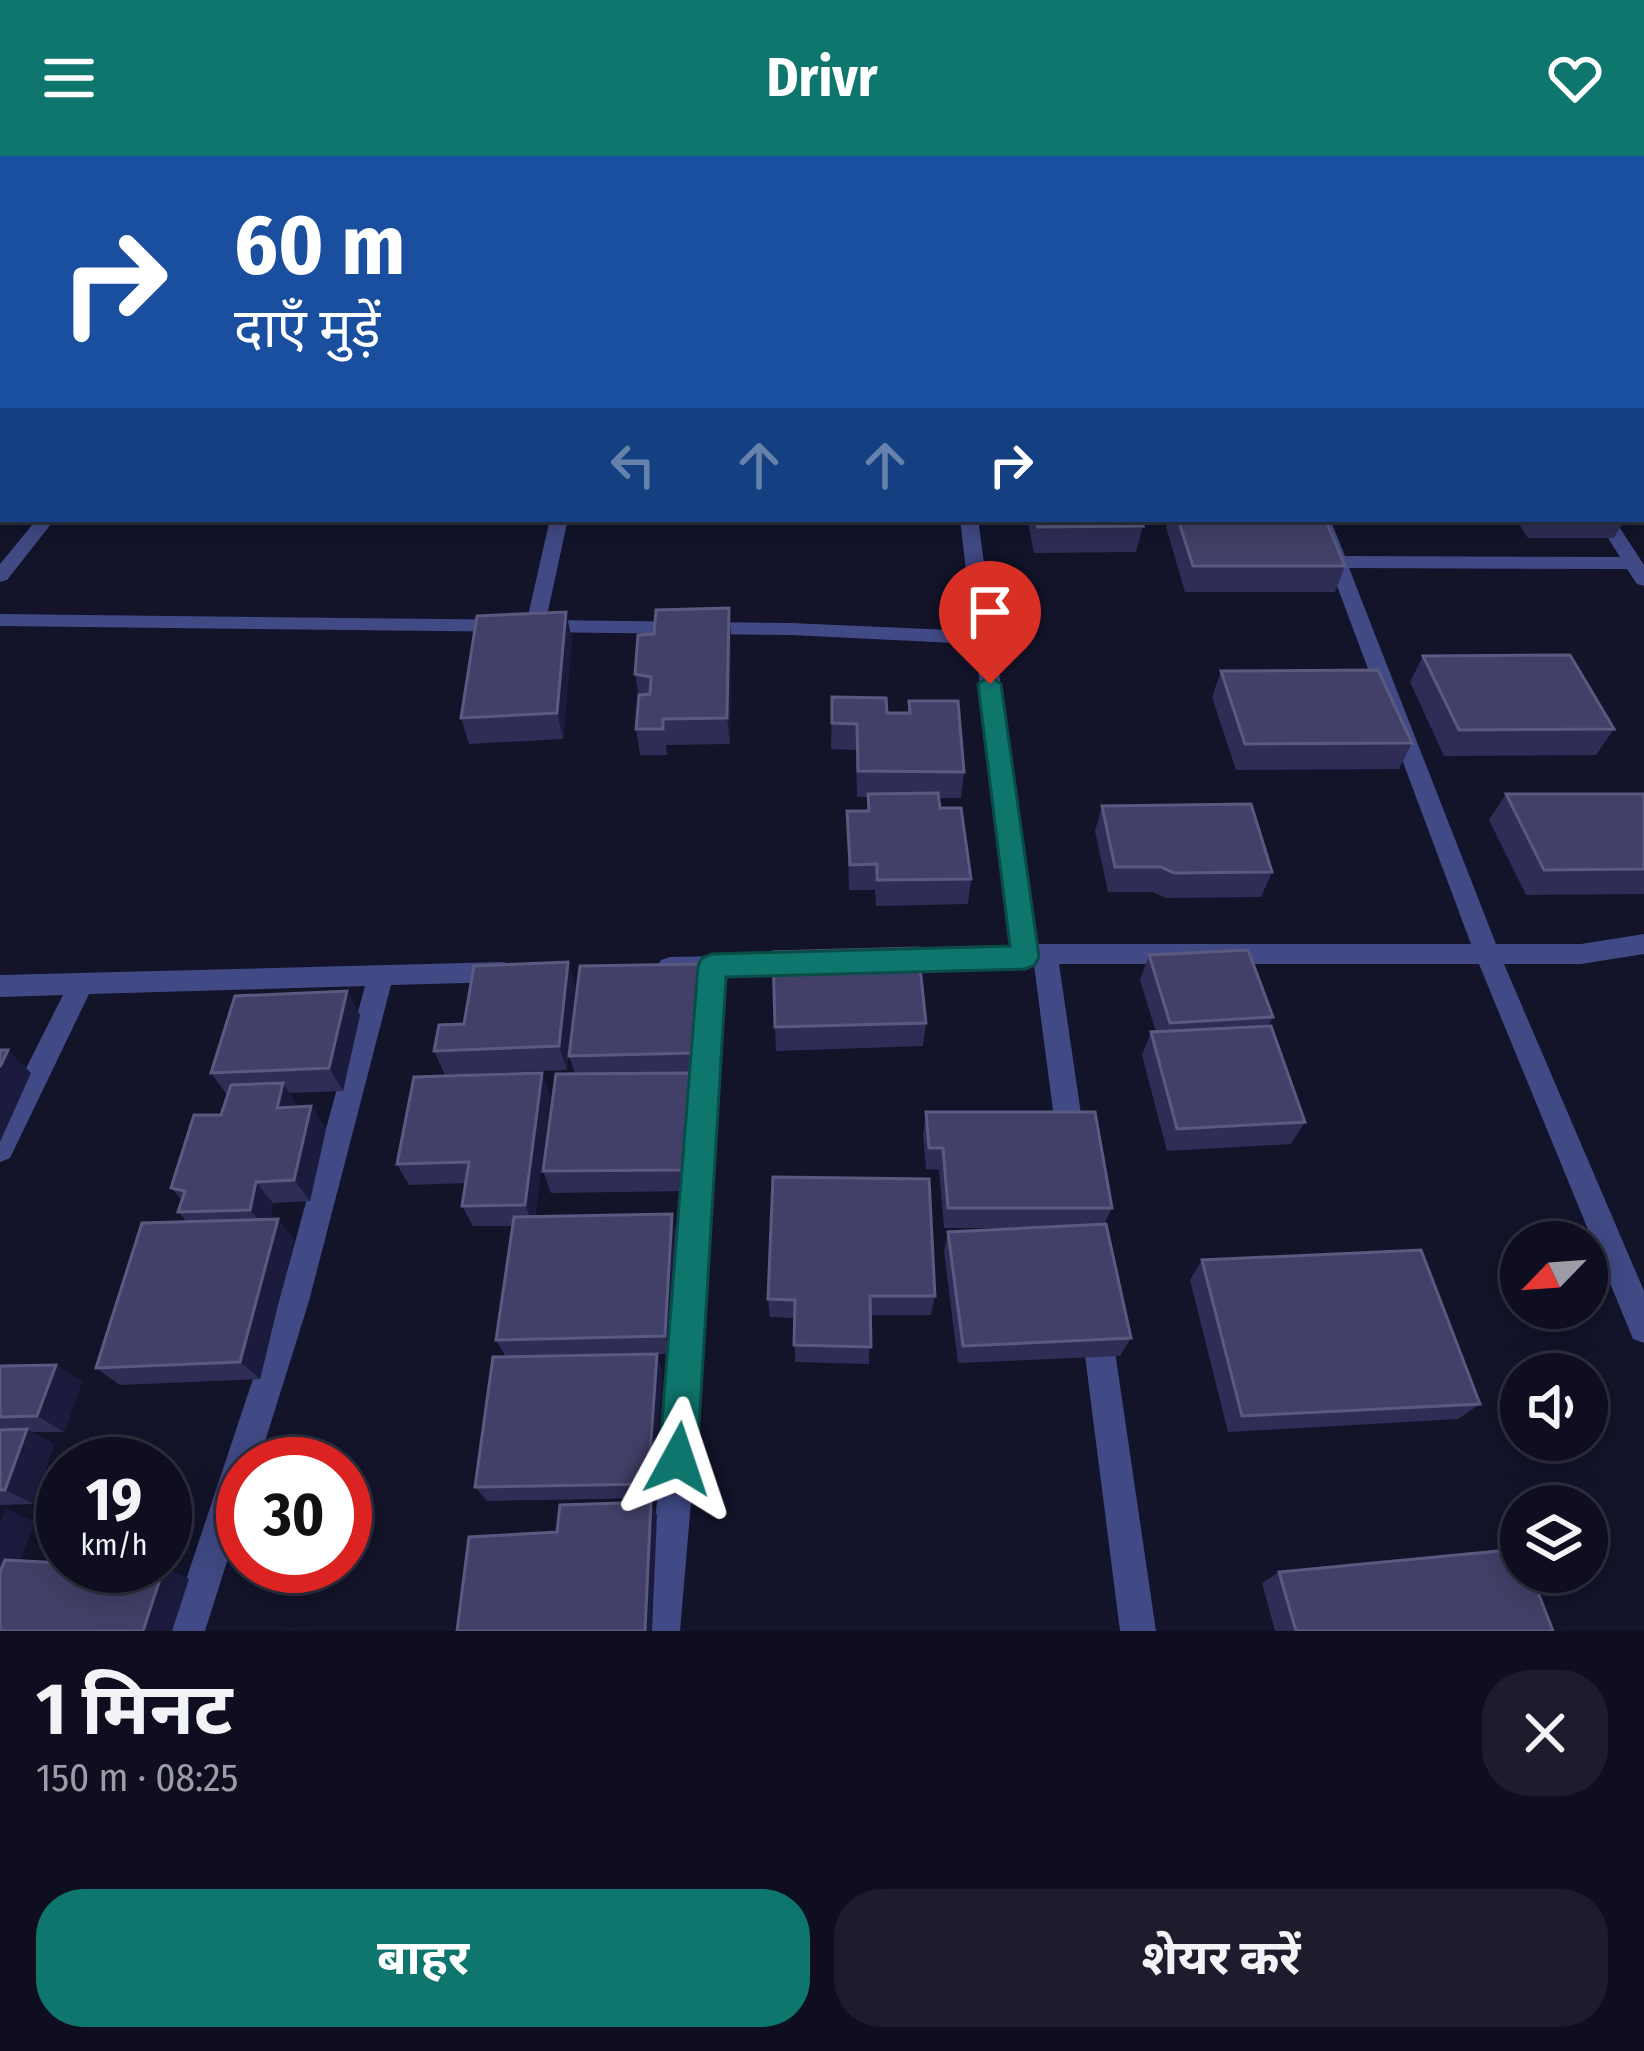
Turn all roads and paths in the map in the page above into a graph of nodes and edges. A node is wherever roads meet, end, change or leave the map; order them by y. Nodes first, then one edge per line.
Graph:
1 (44, 522) edge
2 (558, 522) edge
3 (968, 522) edge
4 (1322, 522) edge
5 (1607, 522) edge
6 (1339, 562) junction
7 (1638, 572) edge
8 (0, 576) edge
9 (0, 620) edge
10 (535, 627) junction
11 (984, 638) junction
12 (1644, 944) edge
13 (1035, 955) junction
14 (1488, 956) junction
15 (869, 962) edge
16 (824, 963) edge
17 (712, 966) junction
18 (641, 968) edge
19 (523, 971) edge
20 (380, 976) junction
21 (83, 981) junction
22 (0, 986) edge
23 (0, 1149) edge
24 (1074, 1164) edge
25 (1093, 1304) edge
26 (1644, 1328) edge
27 (187, 1631) edge
28 (662, 1631) edge
29 (1138, 1631) edge

1 - 8 street
2 - 10 street
3 - 11 street
4 - 6 street
5 - 7 street
6 - 7 street
6 - 14 street
9 - 10 street
10 - 11 street
11 - 13 street
12 - 14 street
13 - 14 street
13 - 15 street
13 - 24 street
14 - 26 street
16 - 17 street
17 - 18 street
17 - 28 street
19 - 20 street
20 - 21 street
20 - 27 street
21 - 22 street
21 - 23 street
25 - 29 street

